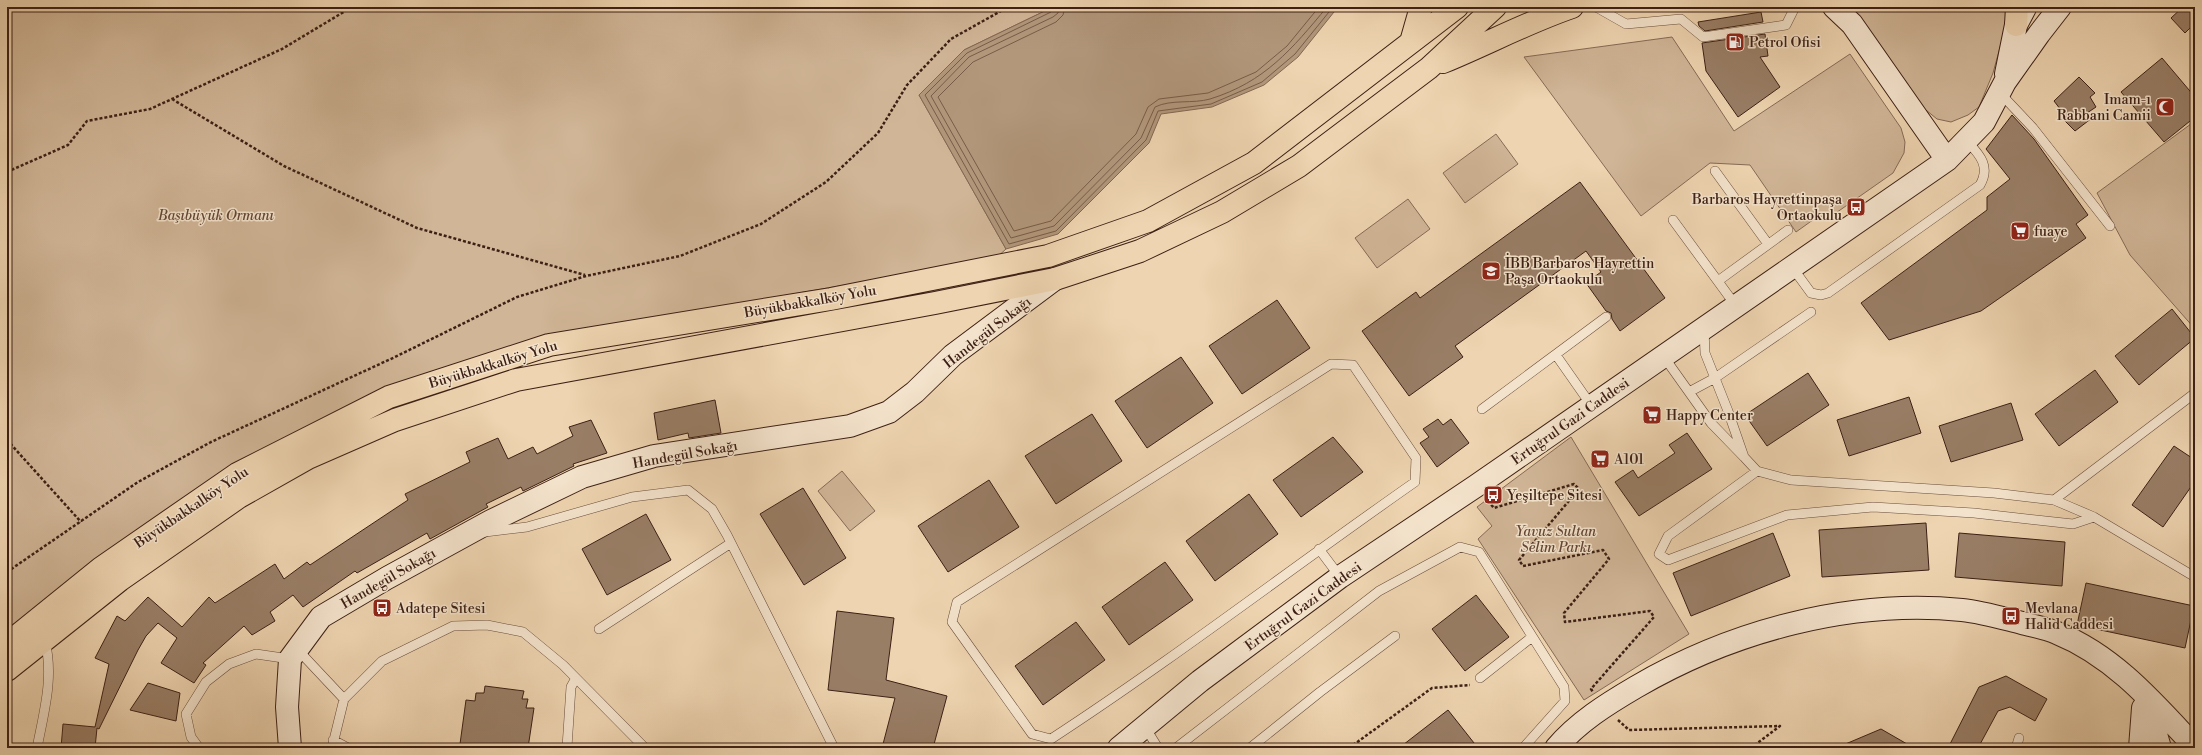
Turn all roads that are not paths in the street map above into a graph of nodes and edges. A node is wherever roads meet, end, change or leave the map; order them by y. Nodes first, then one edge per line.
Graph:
1 (1421, 7) edge
2 (1457, 7) edge
3 (1495, 7) edge
4 (1572, 7) edge
5 (1596, 7) edge
6 (1795, 7) edge
7 (1834, 7) edge
8 (2060, 7) edge
9 (2020, 13) edge
10 (1411, 42) junction
11 (1429, 68) junction
12 (2002, 88) junction
13 (1967, 141) junction
14 (1947, 160) junction
15 (1715, 171) dead end
16 (1673, 220) dead end
17 (2110, 226) dead end
18 (1788, 230) dead end
19 (1768, 244) junction
20 (1070, 249) junction
21 (1792, 267) junction
22 (1055, 279) junction
23 (1718, 281) junction
24 (1736, 306) junction
25 (1811, 312) dead end
26 (1606, 317) dead end
27 (1704, 329) junction
28 (1556, 355) junction
29 (1664, 357) junction
30 (1715, 378) junction
31 (1689, 392) junction
32 (2195, 393) edge
33 (1591, 405) junction
34 (1482, 409) dead end
35 (1744, 457) junction
36 (1757, 471) junction
37 (2054, 500) junction
38 (2094, 517) junction
39 (467, 534) junction
40 (731, 543) junction
41 (1319, 549) junction
42 (1340, 577) junction
43 (2195, 577) edge
44 (599, 629) dead end
45 (1395, 636) dead end
46 (1532, 637) junction
47 (45, 640) junction
48 (7, 644) edge
49 (293, 654) junction
50 (7, 670) edge
51 (576, 678) junction
52 (1480, 678) road end
53 (2144, 693) junction
54 (344, 699) junction
55 (1145, 727) junction
56 (2019, 738) dead end
57 (332, 744) edge
58 (567, 747) dead end
59 (2195, 747) edge
60 (37, 748) edge
61 (200, 748) edge
62 (290, 748) edge
63 (348, 748) edge
64 (645, 748) edge
65 (834, 748) edge
66 (1119, 748) edge
67 (1158, 748) edge
68 (1176, 748) edge
69 (1250, 748) edge
70 (1523, 748) edge
71 (1556, 748) edge
72 (2016, 748) edge
73 (2140, 748) edge
74 (2160, 748) edge
75 (2179, 748) edge

1 - 10 highway
2 - 10 highway, Büyükbakkalköy Yolu
3 - 11 highway
4 - 11 highway
5 - 6 lane
7 - 14 street
8 - 12 street
9 - 12 street
10 - 20 highway, Büyükbakkalköy Yolu
11 - 22 highway, Büyükbakkalköy Yolu
12 - 13 street, Ertuğrul Gazi Caddesi
12 - 17 lane
13 - 14 street, Ertuğrul Gazi Caddesi
13 - 21 lane
14 - 21 street, Ertuğrul Gazi Caddesi
15 - 19 lane
16 - 23 lane
18 - 19 lane
19 - 23 lane
20 - 22 highway
20 - 48 highway, Büyükbakkalköy Yolu
21 - 24 street, Ertuğrul Gazi Caddesi
22 - 39 street, Handegül Sokağı
22 - 47 highway, Büyükbakkalköy Yolu
23 - 24 lane
24 - 27 street, Ertuğrul Gazi Caddesi
25 - 30 lane
26 - 28 lane
27 - 29 street, Ertuğrul Gazi Caddesi
27 - 30 lane
28 - 33 lane
28 - 34 lane
29 - 31 lane
29 - 33 street, Ertuğrul Gazi Caddesi
30 - 31 lane
30 - 35 lane
31 - 35 lane
32 - 37 lane
33 - 42 street, Ertuğrul Gazi Caddesi
35 - 36 lane
36 - 37 lane
36 - 38 lane
37 - 38 lane
38 - 43 lane
39 - 40 lane
39 - 49 street, Handegül Sokağı
40 - 44 lane
40 - 65 lane
41 - 41 lane
41 - 42 lane
42 - 55 street, Ertuğrul Gazi Caddesi
45 - 69 lane
46 - 52 lane
46 - 68 lane
46 - 70 lane
47 - 50 highway, Büyükbakkalköy Yolu
47 - 60 lane
49 - 54 lane
49 - 61 lane
49 - 62 street
51 - 54 lane
51 - 58 lane
51 - 64 lane
53 - 59 street
53 - 71 street
53 - 73 street
53 - 74 street
53 - 75 street
54 - 57 lane
55 - 66 street, Ertuğrul Gazi Caddesi
55 - 67 lane
56 - 72 lane
57 - 63 lane

